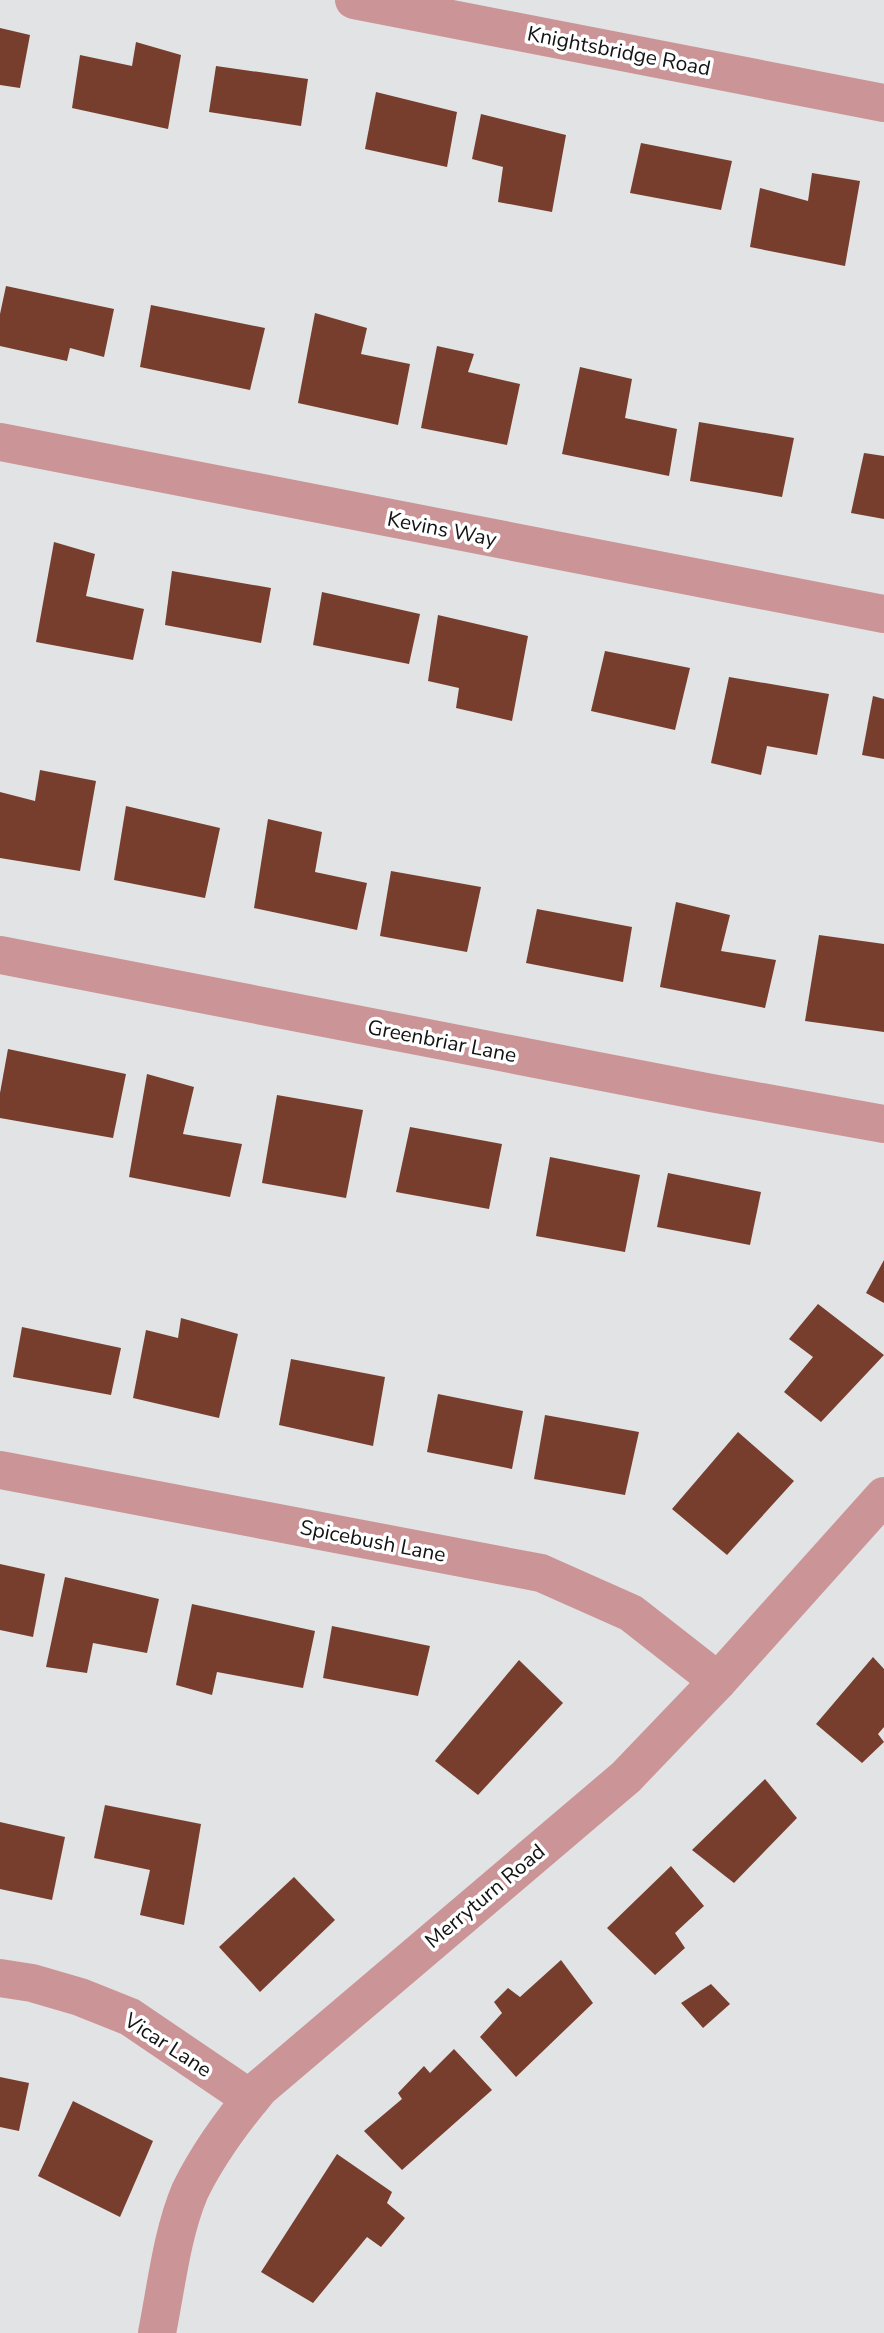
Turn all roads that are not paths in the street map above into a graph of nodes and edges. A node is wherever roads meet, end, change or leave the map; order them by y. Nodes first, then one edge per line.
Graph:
1 (354, 0) edge
2 (884, 103) edge
3 (0, 442) edge
4 (884, 614) edge
5 (0, 955) edge
6 (884, 1124) edge
7 (0, 1470) edge
8 (884, 1496) edge
9 (718, 1681) junction
10 (0, 1978) edge
11 (251, 2099) junction
12 (157, 2333) edge

1 - 2 street, Knightsbridge Road
3 - 4 street, Kevins Way
5 - 6 street, Greenbriar Lane
7 - 9 street, Spicebush Lane
8 - 9 street, Merryturn Road
9 - 11 street, Merryturn Road
10 - 11 street, Vicar Lane
11 - 12 street, Merryturn Road

